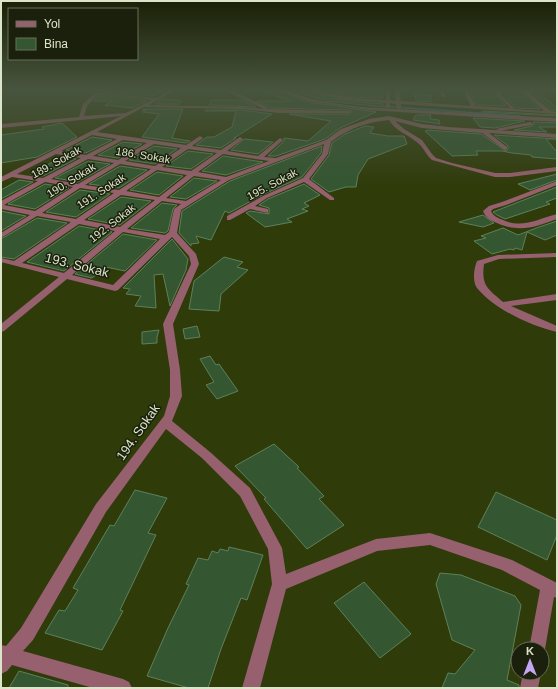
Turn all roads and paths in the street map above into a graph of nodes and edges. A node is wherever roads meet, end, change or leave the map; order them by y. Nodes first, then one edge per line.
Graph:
1 (35, 122) edge
2 (112, 122) edge
3 (363, 122) edge
4 (395, 122) edge
5 (411, 122) edge
6 (545, 122) edge
7 (1, 126) edge
8 (483, 131) junction
9 (90, 133) junction
10 (557, 136) edge
11 (122, 138) junction
12 (200, 138) dead end
13 (240, 139) dead end
14 (280, 140) dead end
15 (153, 142) junction
16 (328, 142) junction
17 (186, 147) junction
18 (505, 148) dead end
19 (56, 152) junction
20 (222, 152) junction
21 (87, 156) junction
22 (259, 158) junction
23 (277, 160) junction
24 (121, 161) junction
25 (156, 168) junction
26 (557, 169) edge
27 (193, 173) junction
28 (11, 175) junction
29 (228, 179) junction
30 (305, 179) junction
31 (1, 180) edge
32 (44, 180) junction
33 (557, 183) edge
34 (79, 186) junction
35 (120, 192) junction
36 (161, 199) junction
37 (332, 199) dead end
38 (186, 203) junction
39 (1, 204) edge
40 (1, 207) edge
41 (251, 207) junction
42 (265, 211) dead end
43 (36, 214) junction
44 (557, 216) edge
45 (230, 218) dead end
46 (75, 222) junction
47 (121, 230) junction
48 (1, 236) edge
49 (169, 236) junction
50 (557, 255) edge
51 (1, 260) edge
52 (15, 264) junction
53 (65, 276) junction
54 (557, 297) edge
55 (501, 305) junction
56 (1, 329) edge
57 (557, 329) edge
58 (165, 422) junction
59 (280, 584) junction
60 (553, 589) edge
61 (539, 641) edge
62 (4, 658) edge
63 (123, 688) edge
64 (251, 688) edge

1 - 7 street
2 - 9 street
3 - 16 street
4 - 26 street
5 - 8 street
6 - 8 street
8 - 10 street
8 - 18 street
9 - 11 street
9 - 19 street
11 - 15 street
11 - 21 street, 189. Sokak
12 - 17 street, 191. Sokak
13 - 20 street, 192. Sokak
14 - 22 street
15 - 17 street
15 - 24 street, 190. Sokak
16 - 23 street
16 - 30 street, 195. Sokak
17 - 20 street
17 - 25 street, 191. Sokak
19 - 21 street, 186. Sokak
19 - 28 street
20 - 22 street
20 - 27 street, 192. Sokak
21 - 24 street, 186. Sokak
21 - 32 street, 189. Sokak
22 - 23 street
23 - 29 street
24 - 25 street, 186. Sokak
24 - 34 street, 190. Sokak
25 - 27 street, 186. Sokak
25 - 35 street, 191. Sokak
27 - 29 street, 186. Sokak
27 - 36 street, 192. Sokak
28 - 31 street
28 - 32 street
29 - 38 street
30 - 37 street
30 - 41 street, 195. Sokak
32 - 34 street
32 - 39 street, 189. Sokak
33 - 44 street
34 - 35 street
34 - 43 street, 190. Sokak
35 - 36 street
35 - 46 street, 191. Sokak
36 - 38 street
36 - 47 street, 192. Sokak
38 - 49 street
40 - 43 street
41 - 42 street
41 - 45 street, 195. Sokak
43 - 46 street
43 - 48 street, 190. Sokak
46 - 47 street
46 - 52 street, 191. Sokak
47 - 49 street
47 - 53 street, 192. Sokak
49 - 53 street, 193. Sokak
49 - 58 street, 194. Sokak
50 - 55 street
51 - 52 street, 193. Sokak
52 - 53 street, 193. Sokak
53 - 56 street, 192. Sokak
54 - 55 street
55 - 57 street
58 - 59 street
58 - 62 street, 194. Sokak
59 - 60 street
59 - 64 street
60 - 61 street
62 - 63 street

